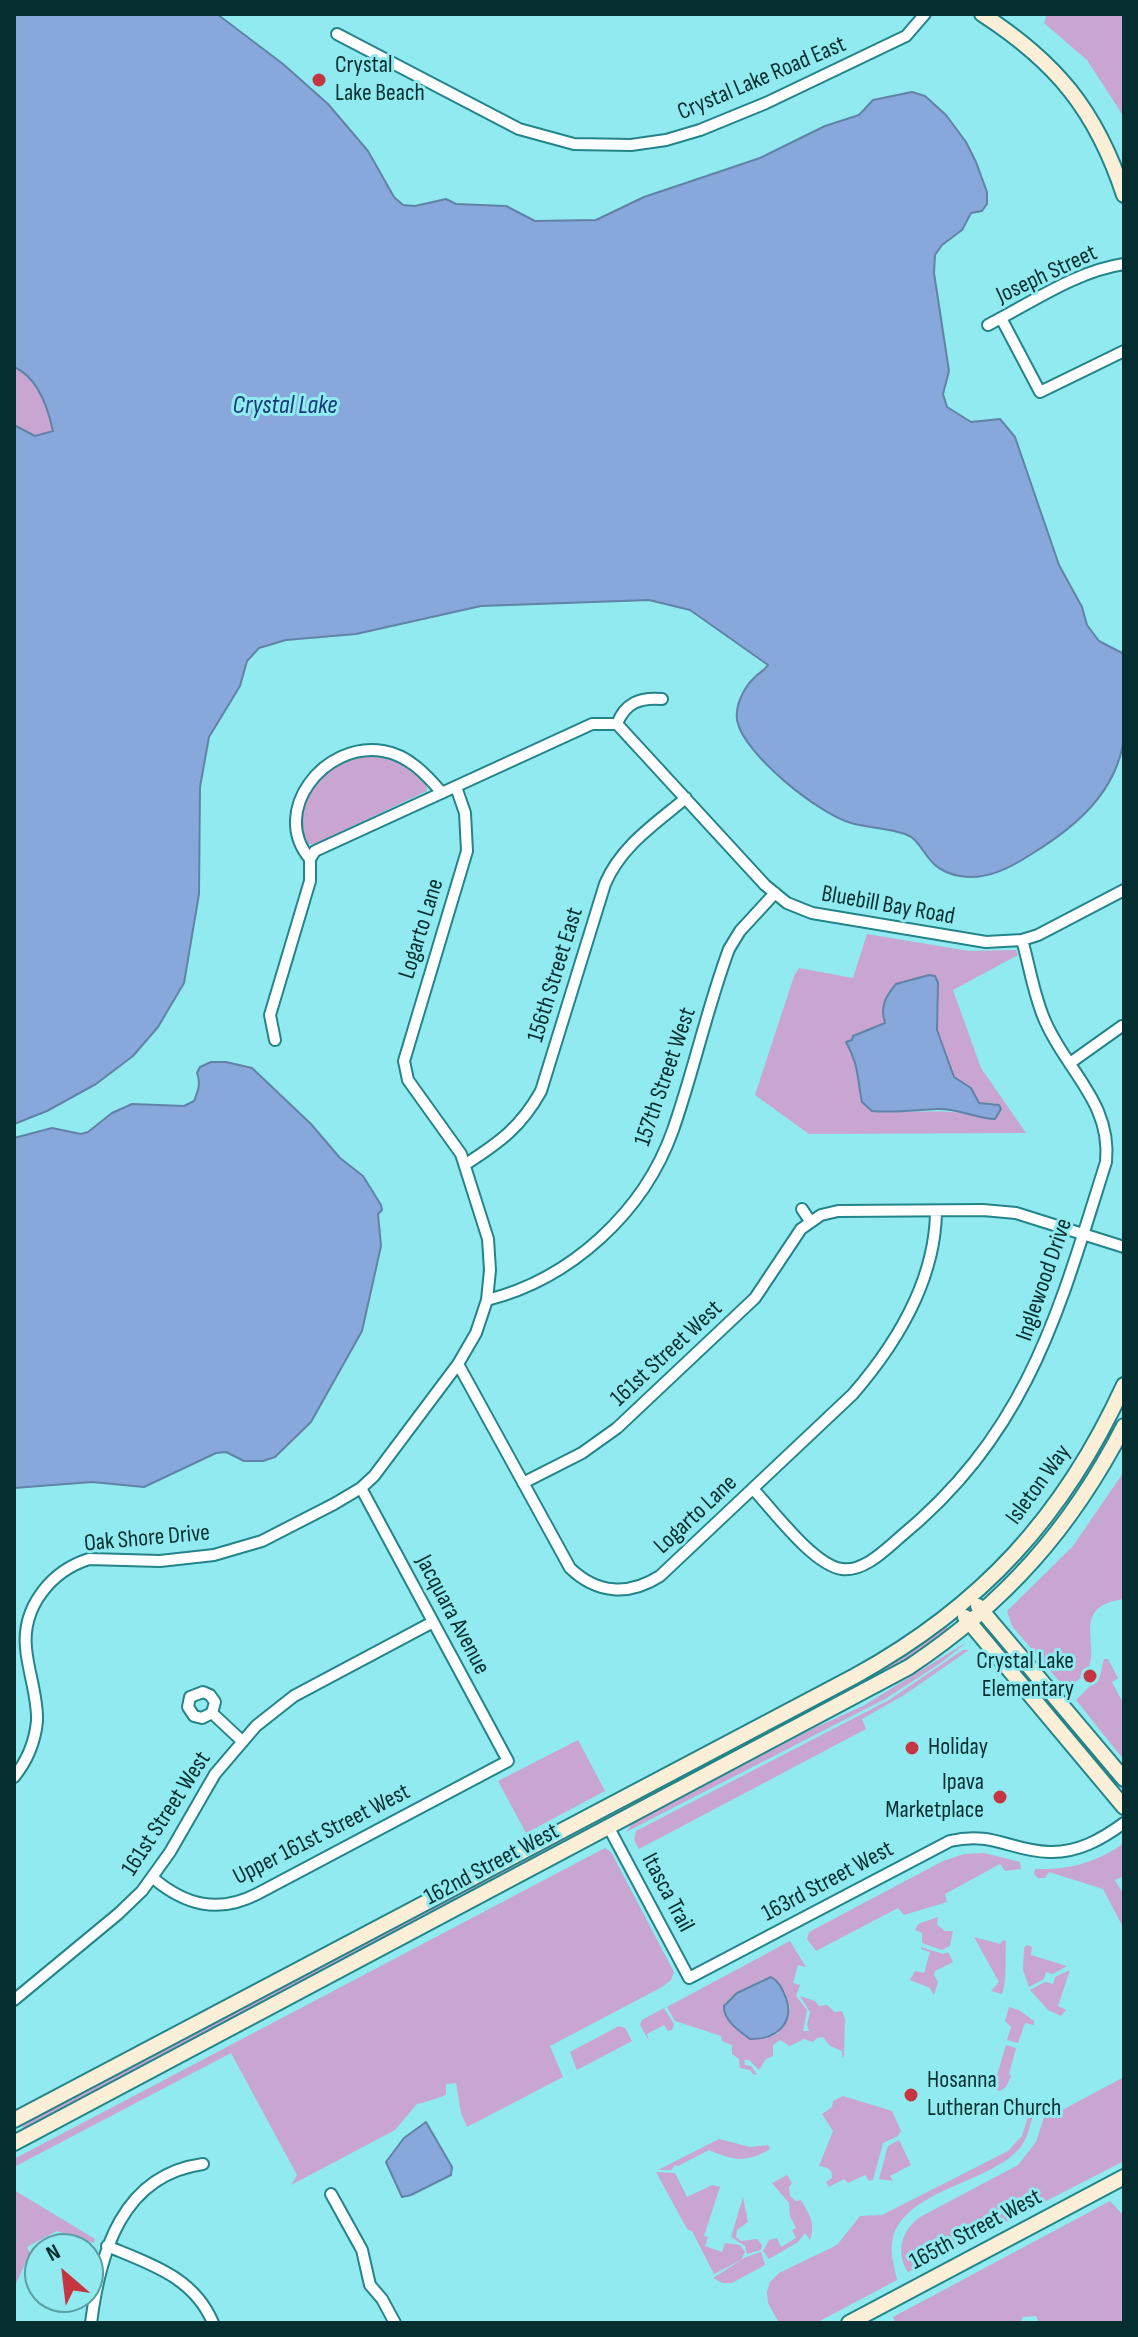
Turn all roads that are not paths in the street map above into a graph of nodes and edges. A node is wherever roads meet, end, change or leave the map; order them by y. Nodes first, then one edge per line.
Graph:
1 (925, 14) edge
2 (982, 14) edge
3 (337, 34) dead end
4 (1124, 195) edge
5 (1124, 264) edge
6 (1001, 318) junction
7 (988, 325) dead end
8 (1124, 351) edge
9 (662, 699) dead end
10 (617, 724) junction
11 (456, 787) junction
12 (442, 793) junction
13 (686, 798) junction
14 (310, 859) junction
15 (1124, 890) edge
16 (775, 893) junction
17 (1022, 940) junction
18 (1122, 1026) edge
19 (275, 1040) dead end
20 (1070, 1063) junction
21 (466, 1164) junction
22 (802, 1209) dead end
23 (936, 1212) junction
24 (810, 1221) junction
25 (1083, 1235) junction
26 (1124, 1247) edge
27 (487, 1300) junction
28 (458, 1364) junction
29 (1124, 1385) edge
30 (1124, 1426) edge
31 (523, 1483) junction
32 (361, 1488) junction
33 (753, 1489) junction
34 (970, 1597) junction
35 (957, 1607) junction
36 (983, 1612) junction
37 (433, 1622) junction
38 (970, 1623) junction
39 (212, 1713) dead end
40 (242, 1741) junction
41 (508, 1761) joint
42 (14, 1777) edge
43 (1124, 1779) edge
44 (1124, 1807) edge
45 (1124, 1823) edge
46 (609, 1828) junction
47 (153, 1878) junction
48 (689, 1978) joint
49 (14, 2000) edge
50 (14, 2120) edge
51 (14, 2143) edge
52 (203, 2164) dead end
53 (1124, 2177) edge
54 (331, 2194) dead end
55 (107, 2246) junction
56 (91, 2323) edge
57 (213, 2323) edge
58 (395, 2323) edge
59 (849, 2323) edge

1 - 3 street, Crystal Lake Road East
2 - 4 main road
5 - 6 street, Joseph Street
6 - 7 street, Joseph Street
6 - 8 street
9 - 10 street
10 - 11 street
10 - 13 street, Bluebill Bay Road
11 - 12 street
11 - 21 street, Logarto Lane
12 - 14 street
12 - 14 street
13 - 16 street, Bluebill Bay Road
13 - 21 street, 156th Street East
14 - 19 street
15 - 17 street, Bluebill Bay Road
16 - 17 street, Bluebill Bay Road
16 - 27 street, 157th Street West
17 - 20 street, Inglewood Drive
18 - 20 street
20 - 25 street, Inglewood Drive
21 - 27 street, Logarto Lane
22 - 24 street
23 - 24 street
23 - 25 street
23 - 33 street, Logarto Lane
24 - 31 street, 161st Street West
25 - 26 street
25 - 33 street, Inglewood Drive
27 - 28 street, Oak Shore Drive
28 - 31 street, Logarto Lane
28 - 32 street, Oak Shore Drive
29 - 34 main road, Isleton Way
30 - 36 main road, Isleton Way
31 - 33 street, Logarto Lane
32 - 37 street, Jacquara Avenue
32 - 42 street, Oak Shore Drive
34 - 35 main road, 162nd Street West
34 - 36 main road
35 - 38 main road
35 - 50 main road, 162nd Street West
36 - 38 main road, 162nd Street West
36 - 43 main road
37 - 40 street, 161st Street West
37 - 41 street, Jacquara Avenue
38 - 44 main road
38 - 46 main road, 162nd Street West
39 - 40 street, 161st Street West
40 - 47 street, 161st Street West
41 - 47 street, Upper 161st Street West
45 - 48 street, 163rd Street West
46 - 48 street, Itasca Trail
46 - 51 main road, 162nd Street West
47 - 49 street, 161st Street West
52 - 55 street
53 - 59 main road, 165th Street West
54 - 58 street
55 - 56 street
55 - 57 street

